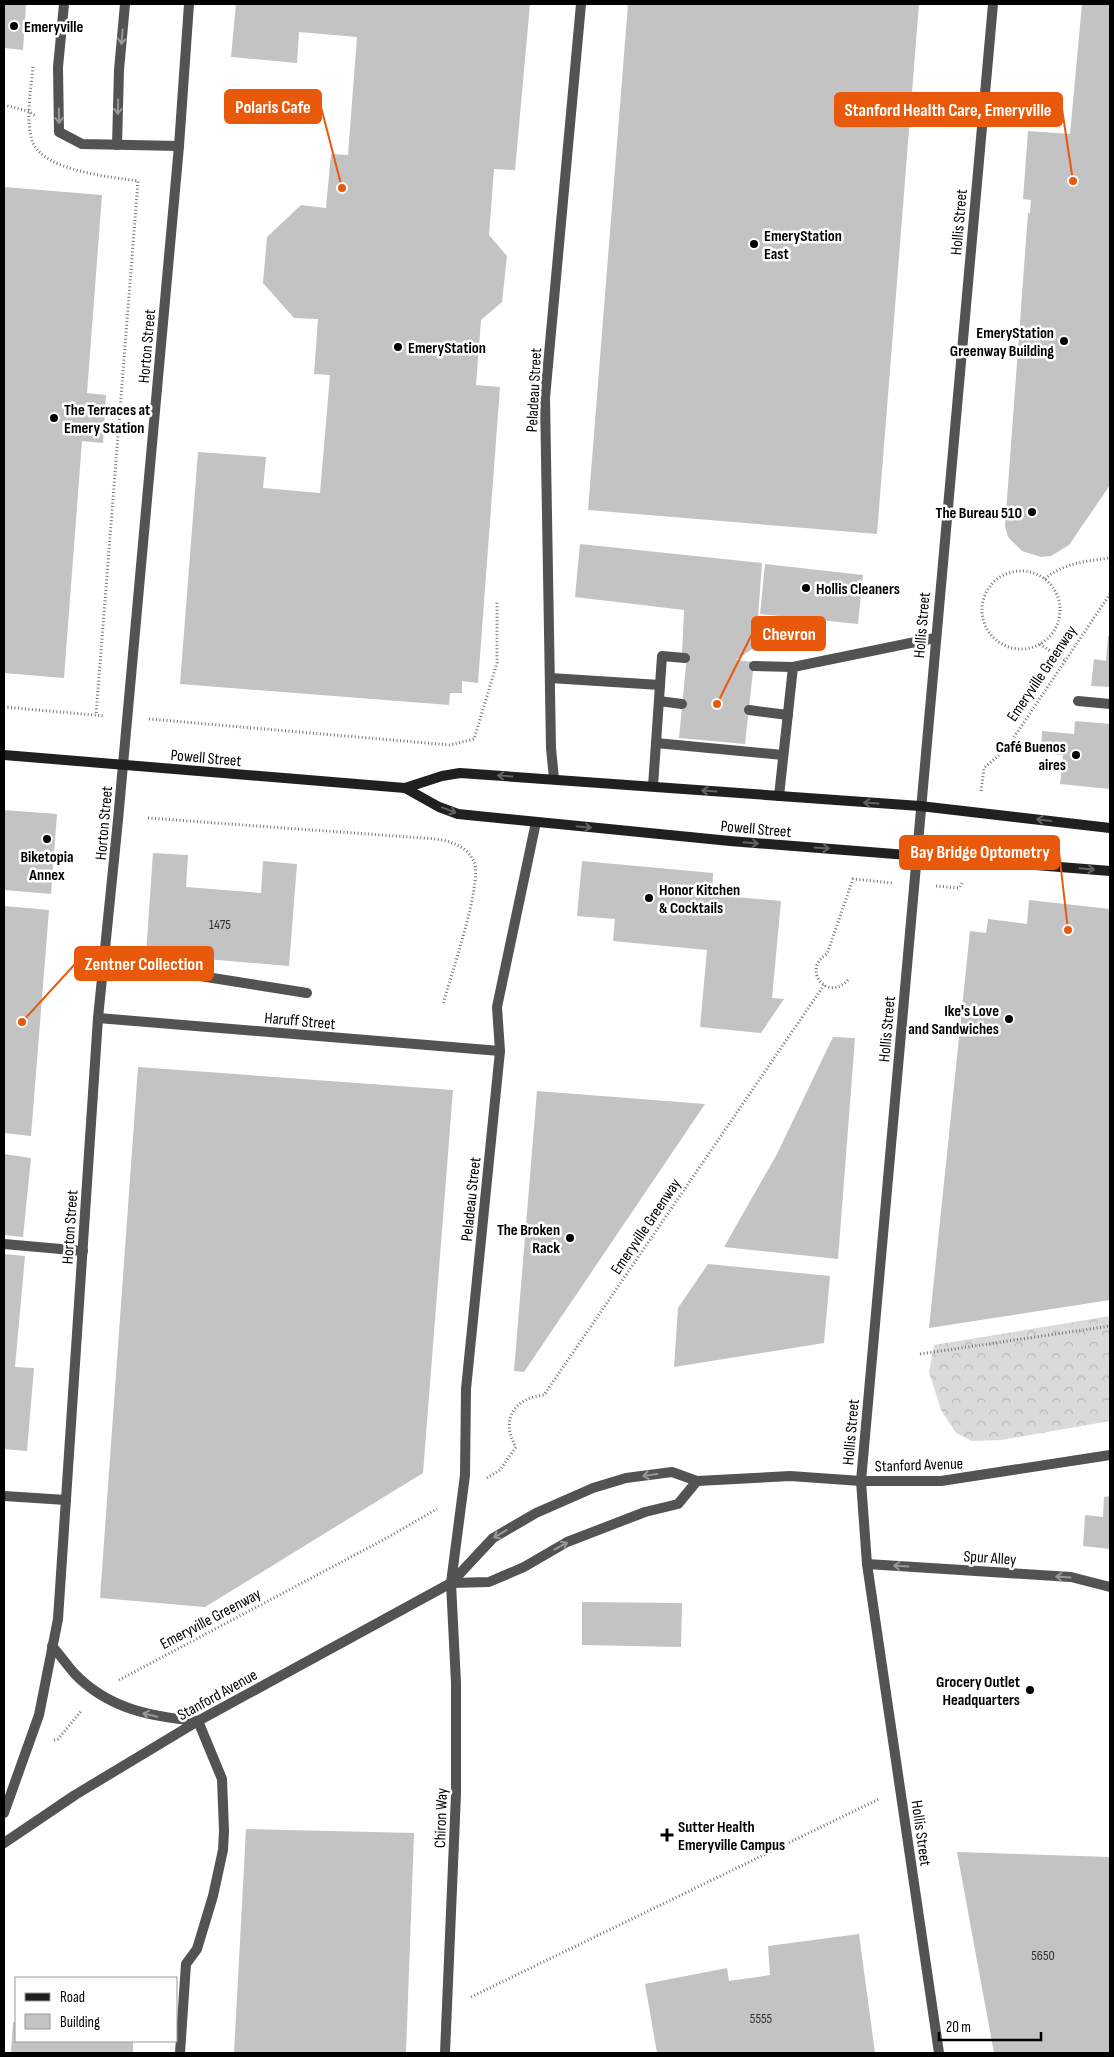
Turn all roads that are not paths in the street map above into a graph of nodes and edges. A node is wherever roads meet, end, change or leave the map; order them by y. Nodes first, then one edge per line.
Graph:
1 (64, 4) edge
2 (125, 4) edge
3 (189, 4) edge
4 (581, 4) edge
5 (993, 4) edge
6 (117, 145) junction
7 (179, 146) junction
8 (935, 638) junction
9 (685, 658) dead end
10 (754, 666) dead end
11 (794, 667) junction
12 (550, 678) junction
13 (660, 685) junction
14 (659, 701) junction
15 (1078, 701) dead end
16 (682, 704) dead end
17 (1110, 704) edge
18 (749, 710) dead end
19 (788, 715) junction
20 (656, 743) junction
21 (4, 755) edge
22 (783, 755) junction
23 (554, 779) junction
24 (653, 786) junction
25 (405, 788) junction
26 (779, 796) junction
27 (920, 806) junction
28 (536, 822) junction
29 (1110, 828) edge
30 (917, 855) junction
31 (1110, 871) edge
32 (162, 970) dead end
33 (307, 992) dead end
34 (98, 1018) junction
35 (500, 1051) junction
36 (4, 1244) edge
37 (83, 1251) junction
38 (1110, 1456) edge
39 (697, 1481) junction
40 (861, 1481) junction
41 (4, 1496) edge
42 (66, 1500) junction
43 (867, 1564) junction
44 (451, 1583) junction
45 (1110, 1587) edge
46 (52, 1646) junction
47 (198, 1721) junction
48 (4, 1813) edge
49 (4, 1843) edge
50 (180, 2053) edge
51 (446, 2053) edge
52 (939, 2053) edge

1 -> 6 street
2 -> 6 street
3 - 7 street, Horton Street
4 - 12 street, Peladeau Street
5 - 8 street, Hollis Street
6 - 7 street
7 - 34 street, Horton Street
8 - 11 street
8 - 27 street, Hollis Street
9 - 13 street
10 - 11 street
11 - 19 street
12 - 13 street
12 - 23 street, Peladeau Street
13 - 14 street
14 - 16 street
14 - 20 street
15 - 17 street
18 - 19 street
19 - 22 street
20 - 22 street
20 - 24 street
21 - 25 main road, Powell Street, bridge
22 - 26 street
23 - 24 main road, Powell Street
23 -> 25 main road, Powell Street
26 -> 24 main road, Powell Street
25 -> 28 main road, Powell Street
27 -> 26 main road, Powell Street
29 -> 27 main road, Powell Street
27 - 30 street, Hollis Street
28 -> 30 main road, Powell Street
28 - 35 street, Peladeau Street
30 -> 31 main road, Powell Street
30 - 40 street, Hollis Street
32 - 33 street
34 - 35 street, Haruff Street
34 - 37 street, Horton Street
35 - 44 street, Peladeau Street
36 - 37 street
37 - 42 street, Horton Street
38 - 40 street, Stanford Avenue
39 - 40 street, Stanford Avenue
44 -> 39 street, Stanford Avenue
39 -> 44 street, Stanford Avenue
40 - 43 street, Hollis Street
41 - 42 street
42 - 46 street, Horton Street
45 -> 43 street, Spur Alley
43 - 52 street, Hollis Street
44 - 47 street, Stanford Avenue
44 - 51 street, Chiron Way
47 -> 46 street
46 - 48 street, Horton Street
47 - 49 street, Stanford Avenue
47 - 50 street

